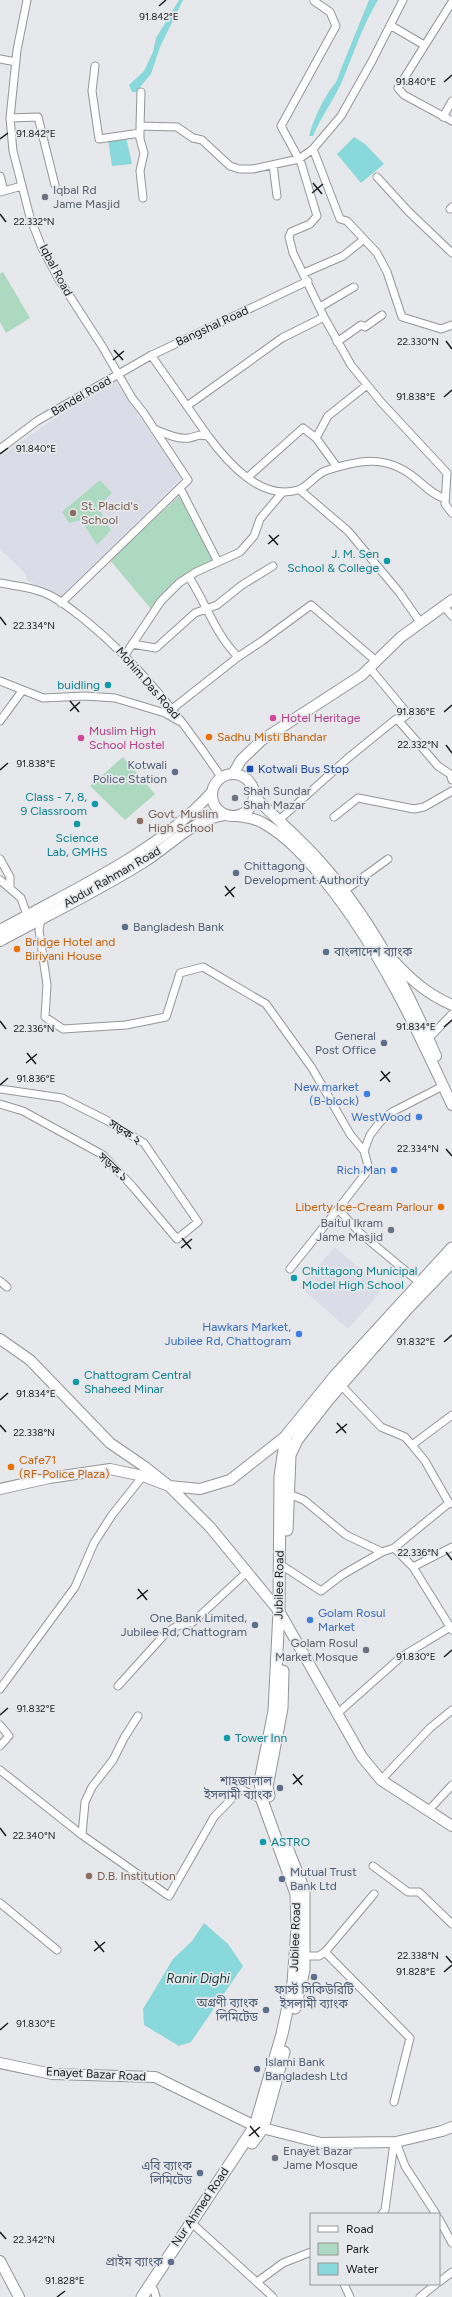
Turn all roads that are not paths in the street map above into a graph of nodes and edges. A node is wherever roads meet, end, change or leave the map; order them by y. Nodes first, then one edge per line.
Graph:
1 (27, 0) edge
2 (403, 0) edge
3 (314, 1) dead end
4 (452, 2) edge
5 (390, 25) junction
6 (424, 45) junction
7 (0, 59) edge
8 (16, 62) junction
9 (95, 66) dead end
10 (141, 92) dead end
11 (452, 101) edge
12 (443, 117) junction
13 (10, 118) junction
14 (452, 121) edge
15 (140, 130) junction
16 (313, 149) junction
17 (299, 159) junction
18 (273, 165) junction
19 (0, 176) edge
20 (377, 177) dead end
21 (55, 185) dead end
22 (22, 186) junction
23 (2, 191) edge
24 (277, 196) dead end
25 (143, 198) dead end
26 (363, 240) junction
27 (452, 253) edge
28 (304, 273) junction
29 (308, 281) junction
30 (354, 287) dead end
31 (320, 307) junction
32 (382, 314) dead end
33 (324, 317) junction
34 (452, 325) edge
35 (337, 342) junction
36 (152, 355) junction
37 (117, 375) junction
38 (367, 385) junction
39 (187, 406) junction
40 (153, 429) junction
41 (208, 436) junction
42 (316, 438) junction
43 (0, 448) edge
44 (337, 467) junction
45 (248, 477) junction
46 (180, 488) junction
47 (300, 490) junction
48 (448, 493) edge
49 (281, 494) junction
50 (452, 513) edge
51 (218, 562) junction
52 (273, 566) dead end
53 (189, 577) junction
54 (0, 583) edge
55 (61, 603) junction
56 (448, 603) edge
57 (207, 607) junction
58 (452, 616) edge
59 (420, 622) junction
60 (132, 644) junction
61 (125, 655) junction
62 (238, 657) junction
63 (372, 664) junction
64 (0, 681) edge
65 (22, 691) junction
66 (172, 709) junction
67 (399, 721) junction
68 (0, 722) edge
69 (183, 723) junction
70 (233, 774) junction
71 (451, 776) edge
72 (221, 777) junction
73 (452, 791) edge
74 (211, 793) junction
75 (254, 796) junction
76 (224, 815) junction
77 (236, 816) junction
78 (334, 817) dead end
79 (279, 820) junction
80 (0, 858) edge
81 (388, 859) dead end
82 (0, 880) edge
83 (10, 887) junction
84 (344, 891) junction
85 (27, 915) junction
86 (41, 919) junction
87 (0, 930) edge
88 (0, 942) edge
89 (381, 945) junction
90 (452, 1005) edge
91 (452, 1014) edge
92 (429, 1038) junction
93 (0, 1089) edge
94 (448, 1089) edge
95 (0, 1104) edge
96 (452, 1105) edge
97 (364, 1151) junction
98 (338, 1210) junction
99 (185, 1232) joint
100 (452, 1248) edge
101 (452, 1262) edge
102 (290, 1269) dead end
103 (0, 1281) edge
104 (419, 1282) junction
105 (7, 1287) dead end
106 (0, 1339) edge
107 (337, 1381) junction
108 (452, 1414) edge
109 (286, 1436) junction
110 (412, 1445) junction
111 (143, 1476) junction
112 (168, 1486) junction
113 (0, 1489) edge
114 (284, 1492) junction
115 (450, 1504) edge
116 (452, 1547) edge
117 (394, 1548) junction
118 (382, 1552) junction
119 (282, 1565) junction
120 (412, 1567) junction
121 (247, 1572) junction
122 (279, 1611) junction
123 (284, 1622) junction
124 (451, 1628) edge
125 (118, 1686) dead end
126 (0, 1689) edge
127 (452, 1710) edge
128 (338, 1713) junction
129 (138, 1716) dead end
130 (0, 1725) edge
131 (0, 1746) edge
132 (0, 1770) edge
133 (381, 1780) junction
134 (452, 1785) edge
135 (262, 1800) junction
136 (428, 1810) junction
137 (452, 1826) edge
138 (82, 1835) junction
139 (373, 1866) dead end
140 (374, 1894) dead end
141 (0, 1903) edge
142 (452, 1924) edge
143 (57, 1950) dead end
144 (325, 1952) junction
145 (300, 1956) junction
146 (0, 2063) edge
147 (394, 2102) dead end
148 (258, 2124) junction
149 (452, 2127) edge
150 (395, 2142) junction
151 (383, 2213) edge
152 (435, 2213) edge
153 (440, 2221) edge
154 (195, 2226) junction
155 (452, 2242) edge
156 (310, 2252) edge
157 (0, 2261) edge
158 (452, 2272) edge
159 (440, 2281) edge
160 (256, 2282) junction
161 (344, 2285) edge
162 (435, 2285) edge
163 (153, 2295) edge
164 (19, 2297) edge
165 (142, 2297) edge
166 (273, 2297) edge
167 (350, 2297) edge
168 (420, 2297) edge

1 - 8 street, Iqbal Road
2 - 5 street
3 - 17 street
4 - 6 street
5 - 6 street
5 - 16 street
6 - 12 street
7 - 8 street
8 - 13 street, Iqbal Road
9 - 15 street
10 - 15 street
11 - 12 street
12 - 14 street
13 - 21 street
13 - 22 street, Iqbal Road
15 - 18 street
15 - 25 street
16 - 17 street
16 - 26 street
17 - 18 street
17 - 28 street
18 - 24 street
19 - 23 street
20 - 27 street
22 - 23 street
22 - 37 street, Iqbal Road
26 - 28 street
26 - 34 street
28 - 29 street
29 - 31 street
29 - 36 street, Bangshal Road
30 - 31 street
31 - 33 street
32 - 35 street
33 - 35 street
33 - 39 street
35 - 38 street
36 - 37 street, Bangshal Road
36 - 39 street
37 - 40 street, Bandel Road
37 - 43 street, Bandel Road
38 - 42 street
38 - 48 street
39 - 41 street
40 - 41 street
40 - 46 street, Bandel Road
41 - 45 street
42 - 44 street
42 - 45 street
44 - 47 street
44 - 48 street
45 - 49 street
46 - 51 street
46 - 55 street
47 - 49 street
47 - 59 street
48 - 50 street
49 - 51 street
51 - 53 street
52 - 57 street
53 - 57 street
53 - 60 street
54 - 55 street, Mohim Das Road
55 - 61 street, Mohim Das Road
56 - 58 street
56 - 59 street
57 - 60 street
57 - 62 street
59 - 63 street
60 - 61 street
61 - 66 street, Mohim Das Road
62 - 63 street
62 - 66 street
63 - 67 street
63 - 70 street
64 - 65 street
65 - 68 street
65 - 69 street
66 - 69 street, Mohim Das Road
67 - 71 street
67 - 79 street
69 - 72 street, Mohim Das Road
70 - 72 street
70 - 75 street
72 - 74 street
73 - 78 street
74 - 76 street
74 - 85 street
75 - 77 street
75 - 79 street
76 - 77 street
76 - 86 street, Abdur Rahman Road
77 - 94 street
79 - 84 street
80 - 83 street
81 - 84 street
82 - 83 street
83 - 85 street
84 - 89 street
85 - 87 street
86 - 88 street, Abdur Rahman Road
86 - 97 street
89 - 90 street
89 - 92 street
91 - 92 street
92 - 94 street
93 - 99 street, সড়ক ২
94 - 96 street
94 - 97 street
95 - 99 street, সড়ক ১
97 - 98 street
98 - 102 street
98 - 104 street
100 - 104 main road
101 - 107 main road
103 - 105 street
104 - 107 main road
106 - 112 street
107 - 109 main road
107 - 110 street
107 - 114 main road
108 - 110 street
109 - 112 street
109 - 114 main road, Jubilee Road
110 - 115 street
111 - 112 street
111 - 113 street
111 - 126 street
112 - 121 street
114 - 118 street
114 - 119 main road, Jubilee Road
115 - 117 street
116 - 120 street
117 - 118 street
117 - 120 street
118 - 119 street
119 - 122 main road, Jubilee Road
119 - 123 main road
120 - 124 street
121 - 122 street
121 - 125 street
122 - 123 street
122 - 135 main road, Jubilee Road
123 - 128 street
123 - 145 main road
124 - 128 street
127 - 133 street
128 - 133 street
129 - 138 street
130 - 131 street
132 - 138 street
133 - 136 street
134 - 136 street
135 - 138 street
135 - 145 main road, Jubilee Road
136 - 137 street
139 - 142 street
140 - 144 street
141 - 143 street
144 - 145 street
144 - 147 street
145 - 148 main road, Jubilee Road
146 - 148 street, Enayet Bazar Road
148 - 150 street, Enayet Bazar Road
148 - 154 main road, Jubilee Road
148 - 165 main road, Nur Ahmed Road
149 - 150 street, Enayet Bazar Road
150 - 151 street
150 - 152 street
153 - 155 street
154 - 160 street
154 - 163 main road, Jubilee Road
156 - 160 street
157 - 164 street
158 - 159 street
160 - 166 street
161 - 167 street
162 - 168 street

